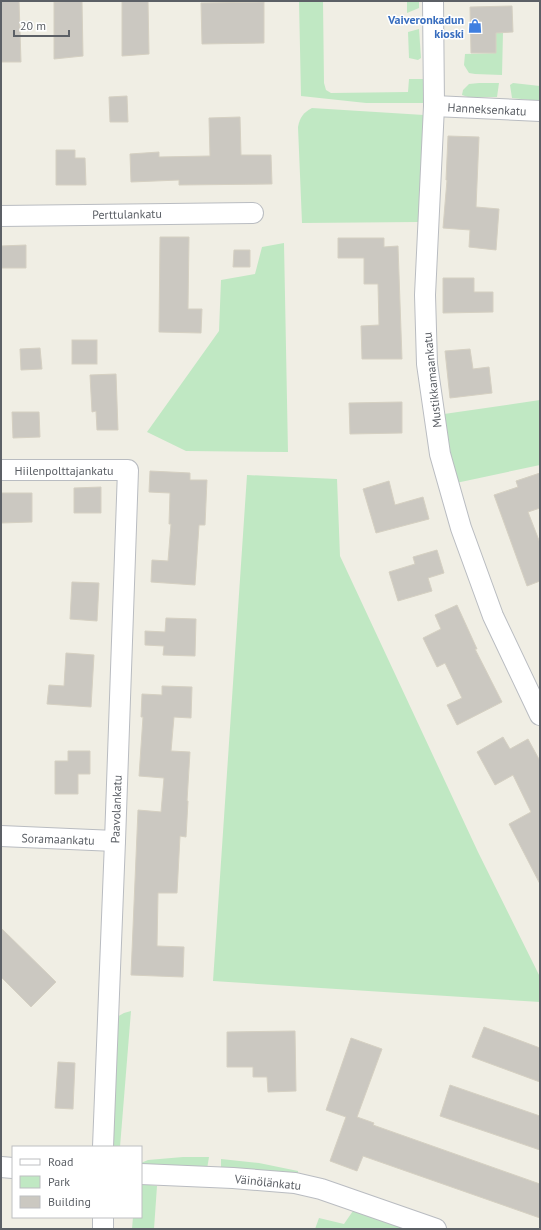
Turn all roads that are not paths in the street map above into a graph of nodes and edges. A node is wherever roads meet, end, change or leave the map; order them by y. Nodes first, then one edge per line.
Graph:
1 (433, 1) edge
2 (434, 106) junction
3 (540, 111) edge
4 (253, 212) dead end
5 (1, 216) edge
6 (1, 470) edge
7 (128, 470) joint
8 (540, 716) edge
9 (1, 836) edge
10 (115, 841) junction
11 (102, 1146) edge
12 (1, 1167) edge
13 (12, 1168) edge
14 (142, 1174) edge
15 (103, 1218) edge
16 (103, 1229) edge
17 (436, 1229) edge

1 - 2 street, Mustikkamaankatu
2 - 3 street, Hanneksenkatu
2 - 8 street, Mustikkamaankatu
4 - 5 street, Perttulankatu
6 - 7 street, Hiilenpolttajankatu
7 - 10 street, Paavolankatu
9 - 10 street, Soramaankatu
10 - 11 street, Paavolankatu
12 - 13 street
14 - 17 street, Väinölänkatu
15 - 16 street

